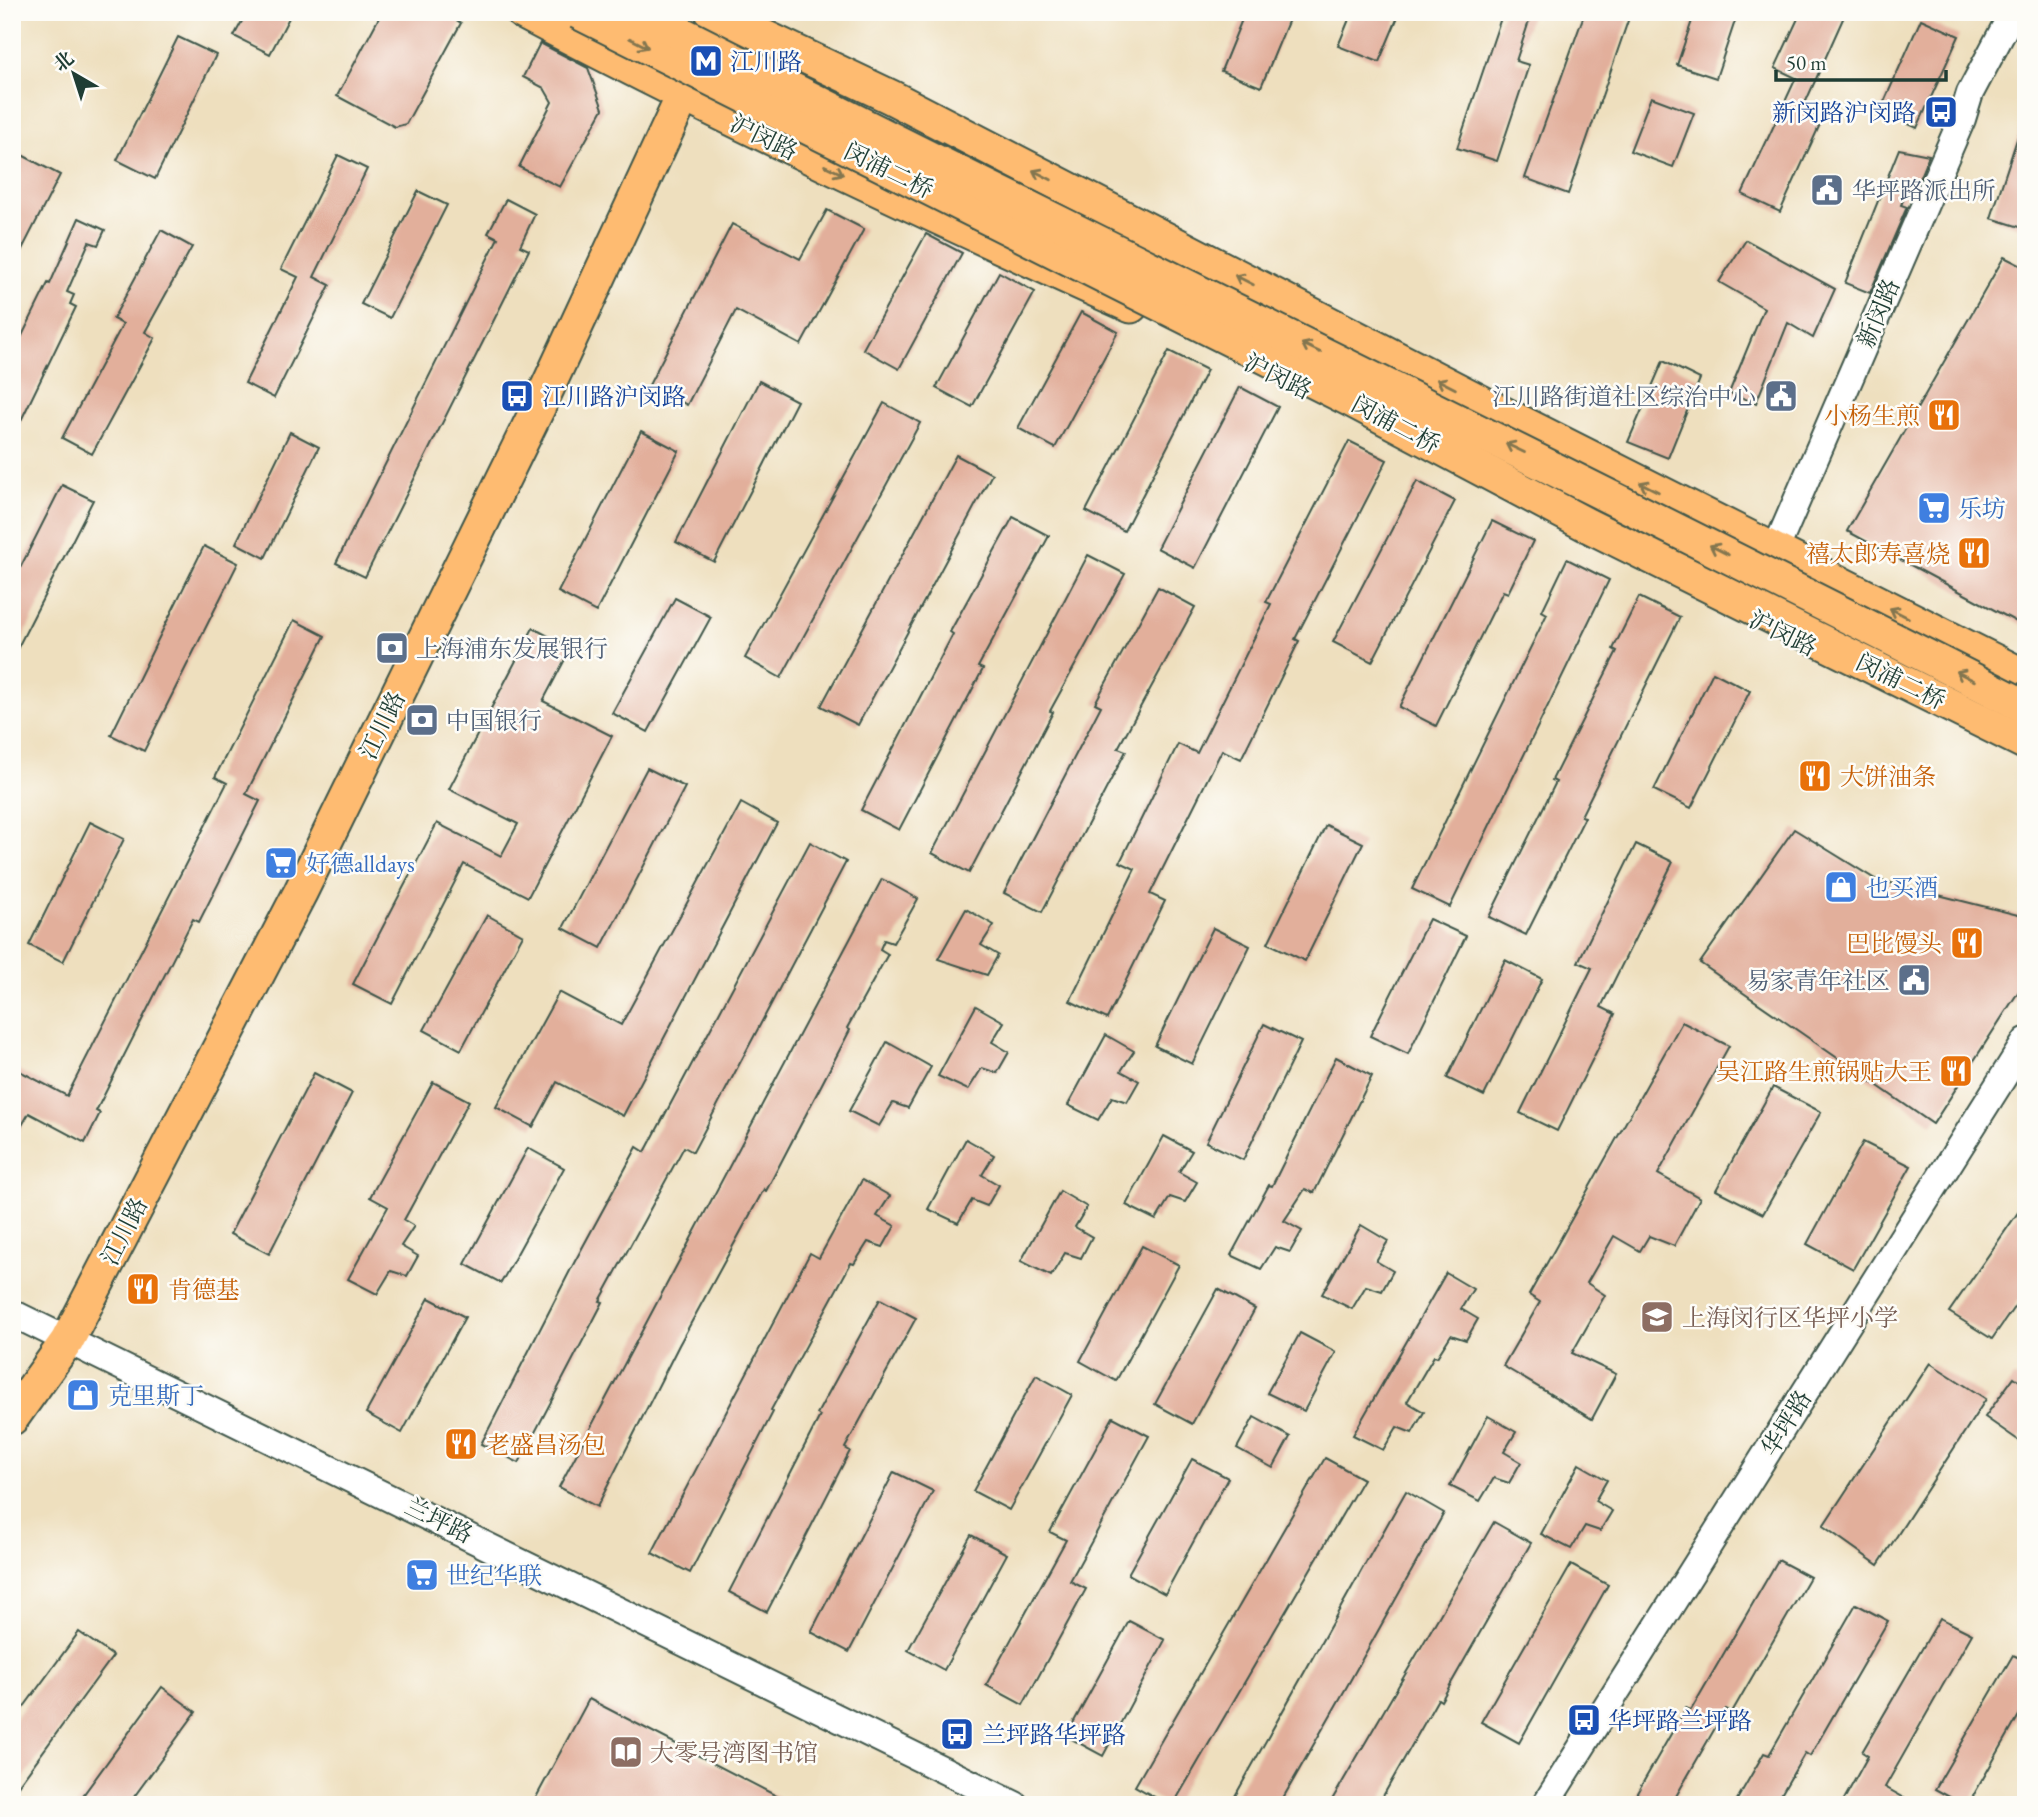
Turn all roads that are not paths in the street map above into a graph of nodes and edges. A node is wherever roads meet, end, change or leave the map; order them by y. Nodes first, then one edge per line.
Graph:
1 (522, 12) edge
2 (578, 12) edge
3 (639, 12) edge
4 (2013, 12) edge
5 (718, 14) edge
6 (685, 98) junction
7 (1775, 551) junction
8 (1746, 615) junction
9 (2026, 677) edge
10 (2026, 707) edge
11 (2026, 743) edge
12 (2026, 756) edge
13 (2026, 1041) edge
14 (12, 1313) edge
15 (67, 1341) junction
16 (12, 1418) edge
17 (1015, 1805) edge
18 (1545, 1805) edge

1 - 6 main road, 沪闵路
2 -> 11 main road, 闵浦二桥, bridge
10 -> 3 main road, 闵浦二桥, bridge
4 - 7 street, 新闵路
5 - 6 main road, 江川路
7 -> 5 main road
6 -> 8 main road, 沪闵路
6 - 15 main road, 江川路
7 - 8 street, 新闵路
9 -> 7 main road
8 - 12 main road, 沪闵路
13 - 18 street, 华坪路
14 - 15 street, 兰坪路
15 - 16 main road, 江川路
15 - 17 street, 兰坪路

